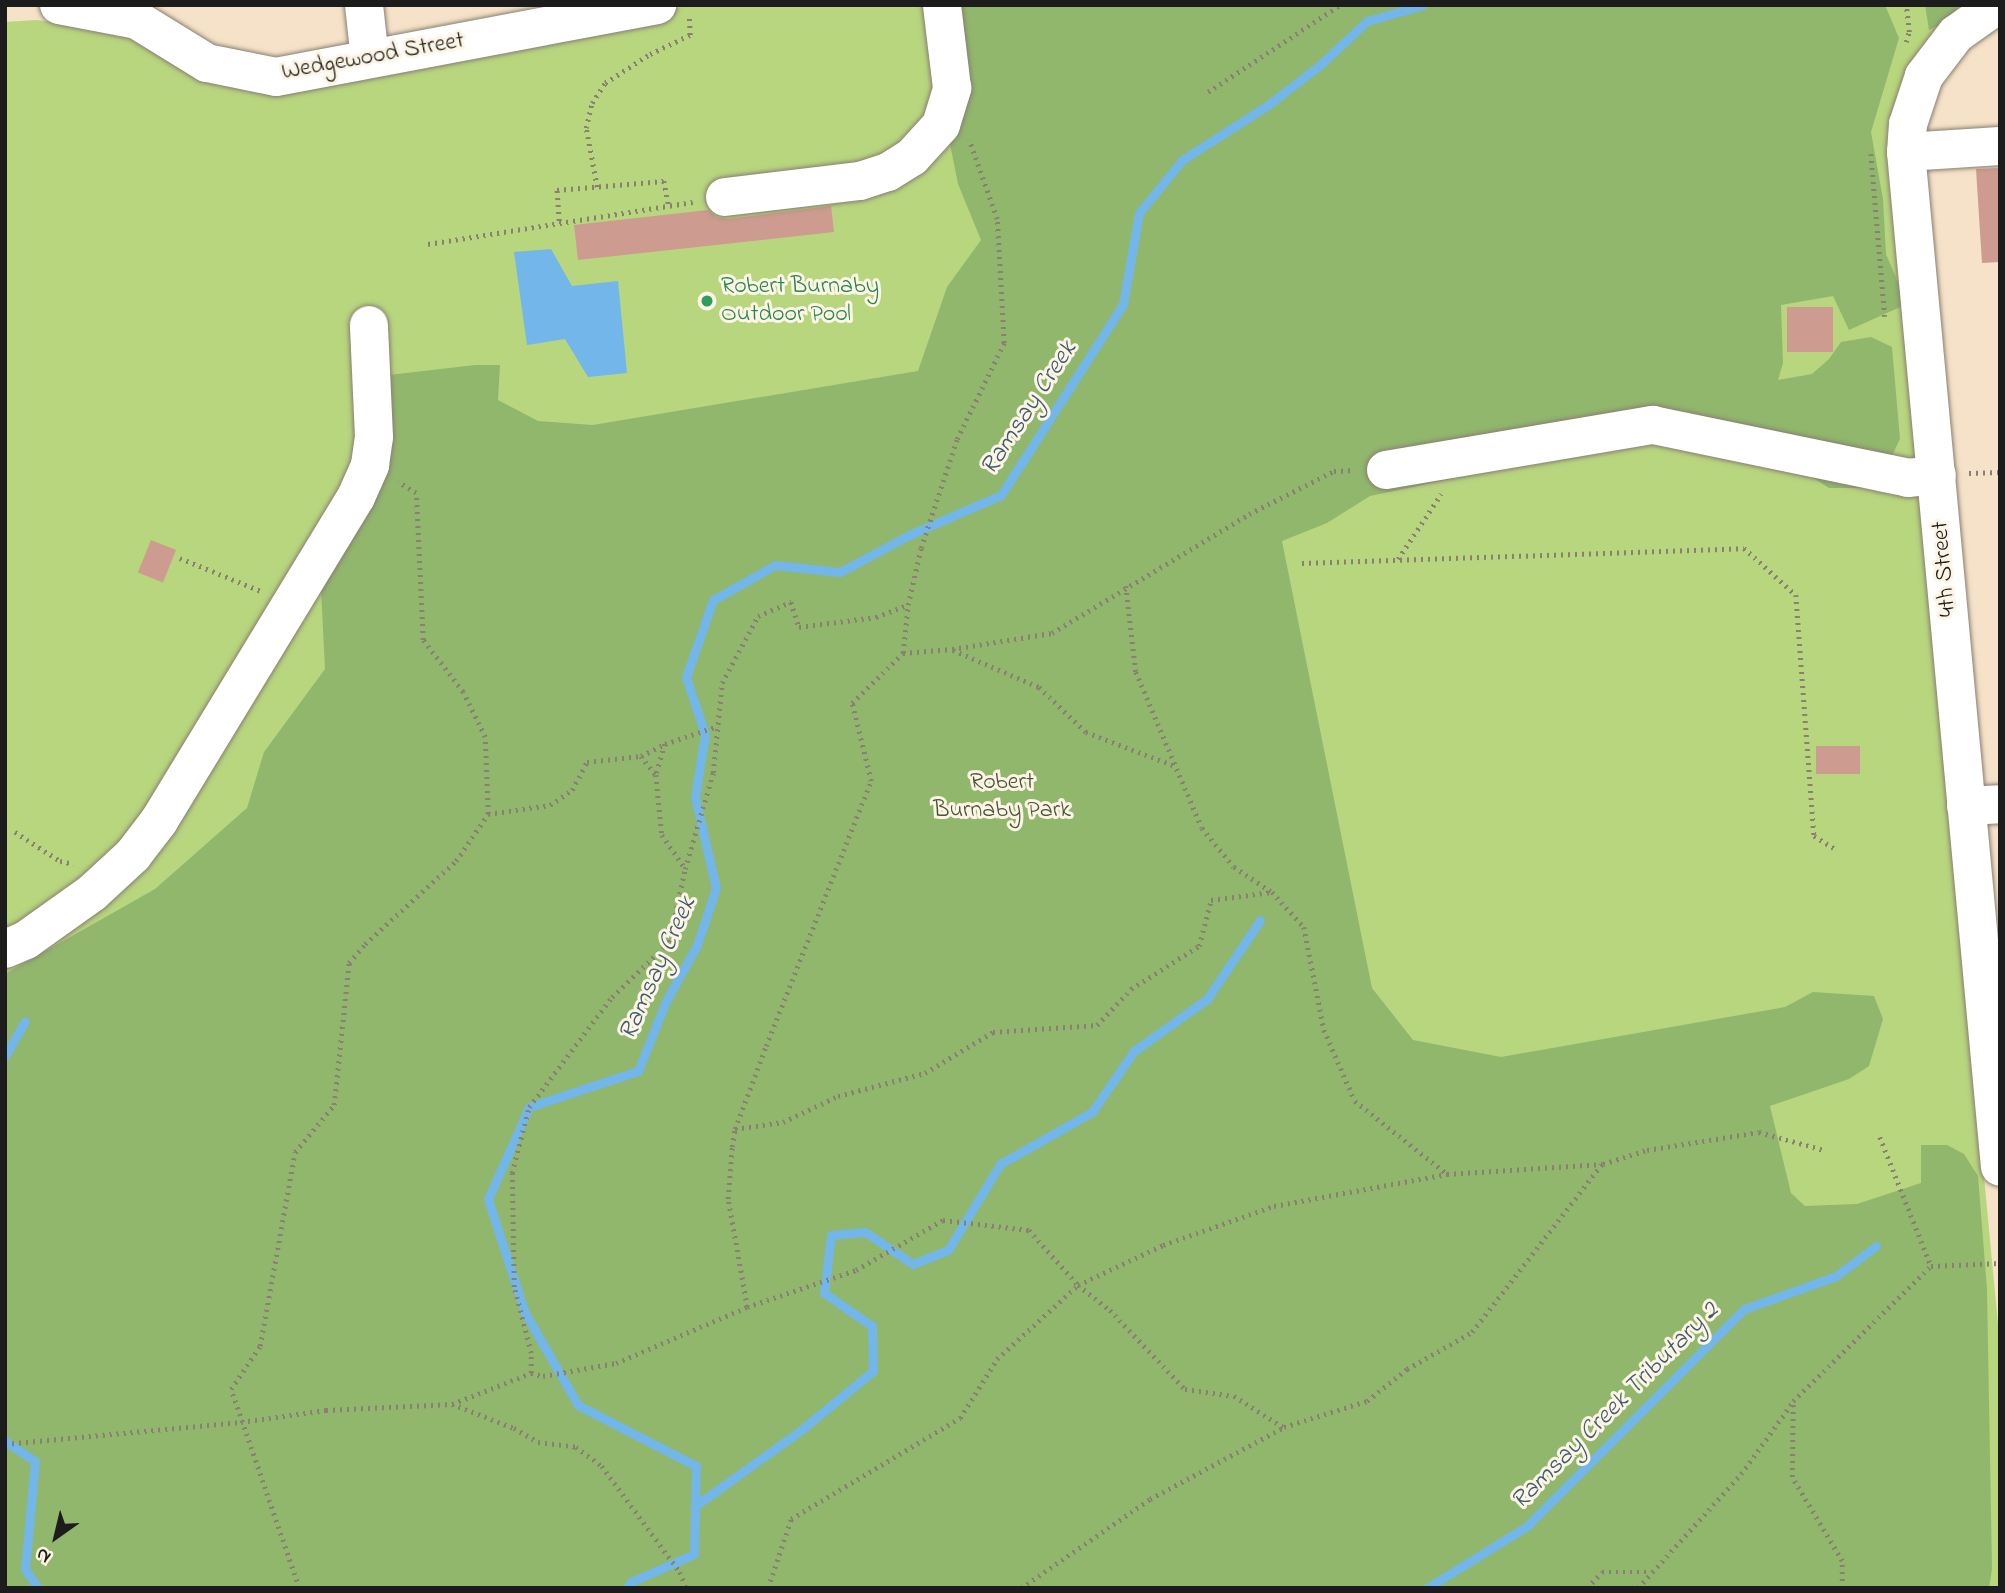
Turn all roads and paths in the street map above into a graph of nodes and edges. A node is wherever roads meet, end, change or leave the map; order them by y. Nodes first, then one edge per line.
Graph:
1 (59, 5) edge
2 (364, 5) edge
3 (657, 5) edge
4 (688, 5) edge
5 (942, 5) edge
6 (1340, 5) edge
7 (1997, 5) edge
8 (136, 13) edge
9 (370, 59) junction
10 (1208, 92) dead end
11 (949, 102) junction
12 (2000, 146) edge
13 (1906, 152) junction
14 (597, 187) junction
15 (725, 197) joint
16 (669, 206) junction
17 (559, 221) junction
18 (428, 244) dead end
19 (369, 325) dead end
20 (1467, 456) junction
21 (370, 465) junction
22 (1386, 470) joint
23 (1937, 475) junction
24 (180, 558) dead end
25 (1398, 559) junction
26 (1302, 562) dead end
27 (1126, 586) junction
28 (289, 603) junction
29 (908, 605) junction
30 (952, 649) junction
31 (903, 653) junction
32 (716, 726) junction
33 (665, 744) junction
34 (641, 756) junction
35 (1176, 766) junction
36 (656, 775) junction
37 (1983, 805) edge
38 (488, 814) junction
39 (15, 832) dead end
40 (1834, 848) dead end
41 (685, 869) junction
42 (112, 874) junction
43 (1272, 892) junction
44 (5, 950) edge
45 (735, 1129) junction
46 (1880, 1137) dead end
47 (1824, 1150) dead end
48 (1602, 1164) junction
49 (2000, 1167) edge
50 (1447, 1174) junction
51 (2000, 1263) edge
52 (1931, 1266) junction
53 (1078, 1285) junction
54 (747, 1307) junction
55 (531, 1373) junction
56 (1793, 1401) junction
57 (452, 1404) junction
58 (241, 1422) junction
59 (1284, 1427) junction
60 (5, 1444) edge
61 (1652, 1572) junction
62 (299, 1588) edge
63 (686, 1588) edge
64 (768, 1588) edge
65 (1021, 1588) edge
66 (1587, 1588) edge
67 (1638, 1588) edge
68 (1842, 1588) edge

1 - 8 street, Wedgewood Street
2 - 9 street
3 - 9 street, Wedgewood Street
4 - 14 path
5 - 11 street
6 - 10 path
7 - 13 street, 4th Street
8 - 9 street, Wedgewood Street
11 - 15 street
11 - 29 path
12 - 13 street
13 - 23 street, 4th Street
14 - 16 path
14 - 17 path
15 - 16 path
16 - 17 path
17 - 18 path
19 - 21 street
20 - 22 street
20 - 23 street
20 - 25 path
21 - 28 street
21 - 38 path
22 - 27 path
23 - 37 street, 4th Street
24 - 28 path
25 - 26 path
25 - 40 path
27 - 30 path
27 - 35 path
28 - 42 street
29 - 31 path
29 - 32 path
30 - 31 path
30 - 35 path
31 - 45 path
32 - 33 path
32 - 41 path
33 - 34 path
33 - 36 path
34 - 36 path
34 - 38 path
35 - 43 path
36 - 41 path
37 - 49 street, 4th Street
38 - 58 path
39 - 42 path
41 - 55 path
42 - 44 street
43 - 45 path
43 - 50 path
45 - 54 path
46 - 52 path
47 - 48 path
48 - 50 path
48 - 59 path
50 - 53 path
51 - 52 path
52 - 56 path
53 - 54 path
53 - 59 path
53 - 64 path
54 - 55 path
55 - 57 path
56 - 61 path
56 - 68 path
57 - 58 path
57 - 63 path
58 - 60 path
58 - 62 path
59 - 65 path
61 - 66 path
61 - 67 path

